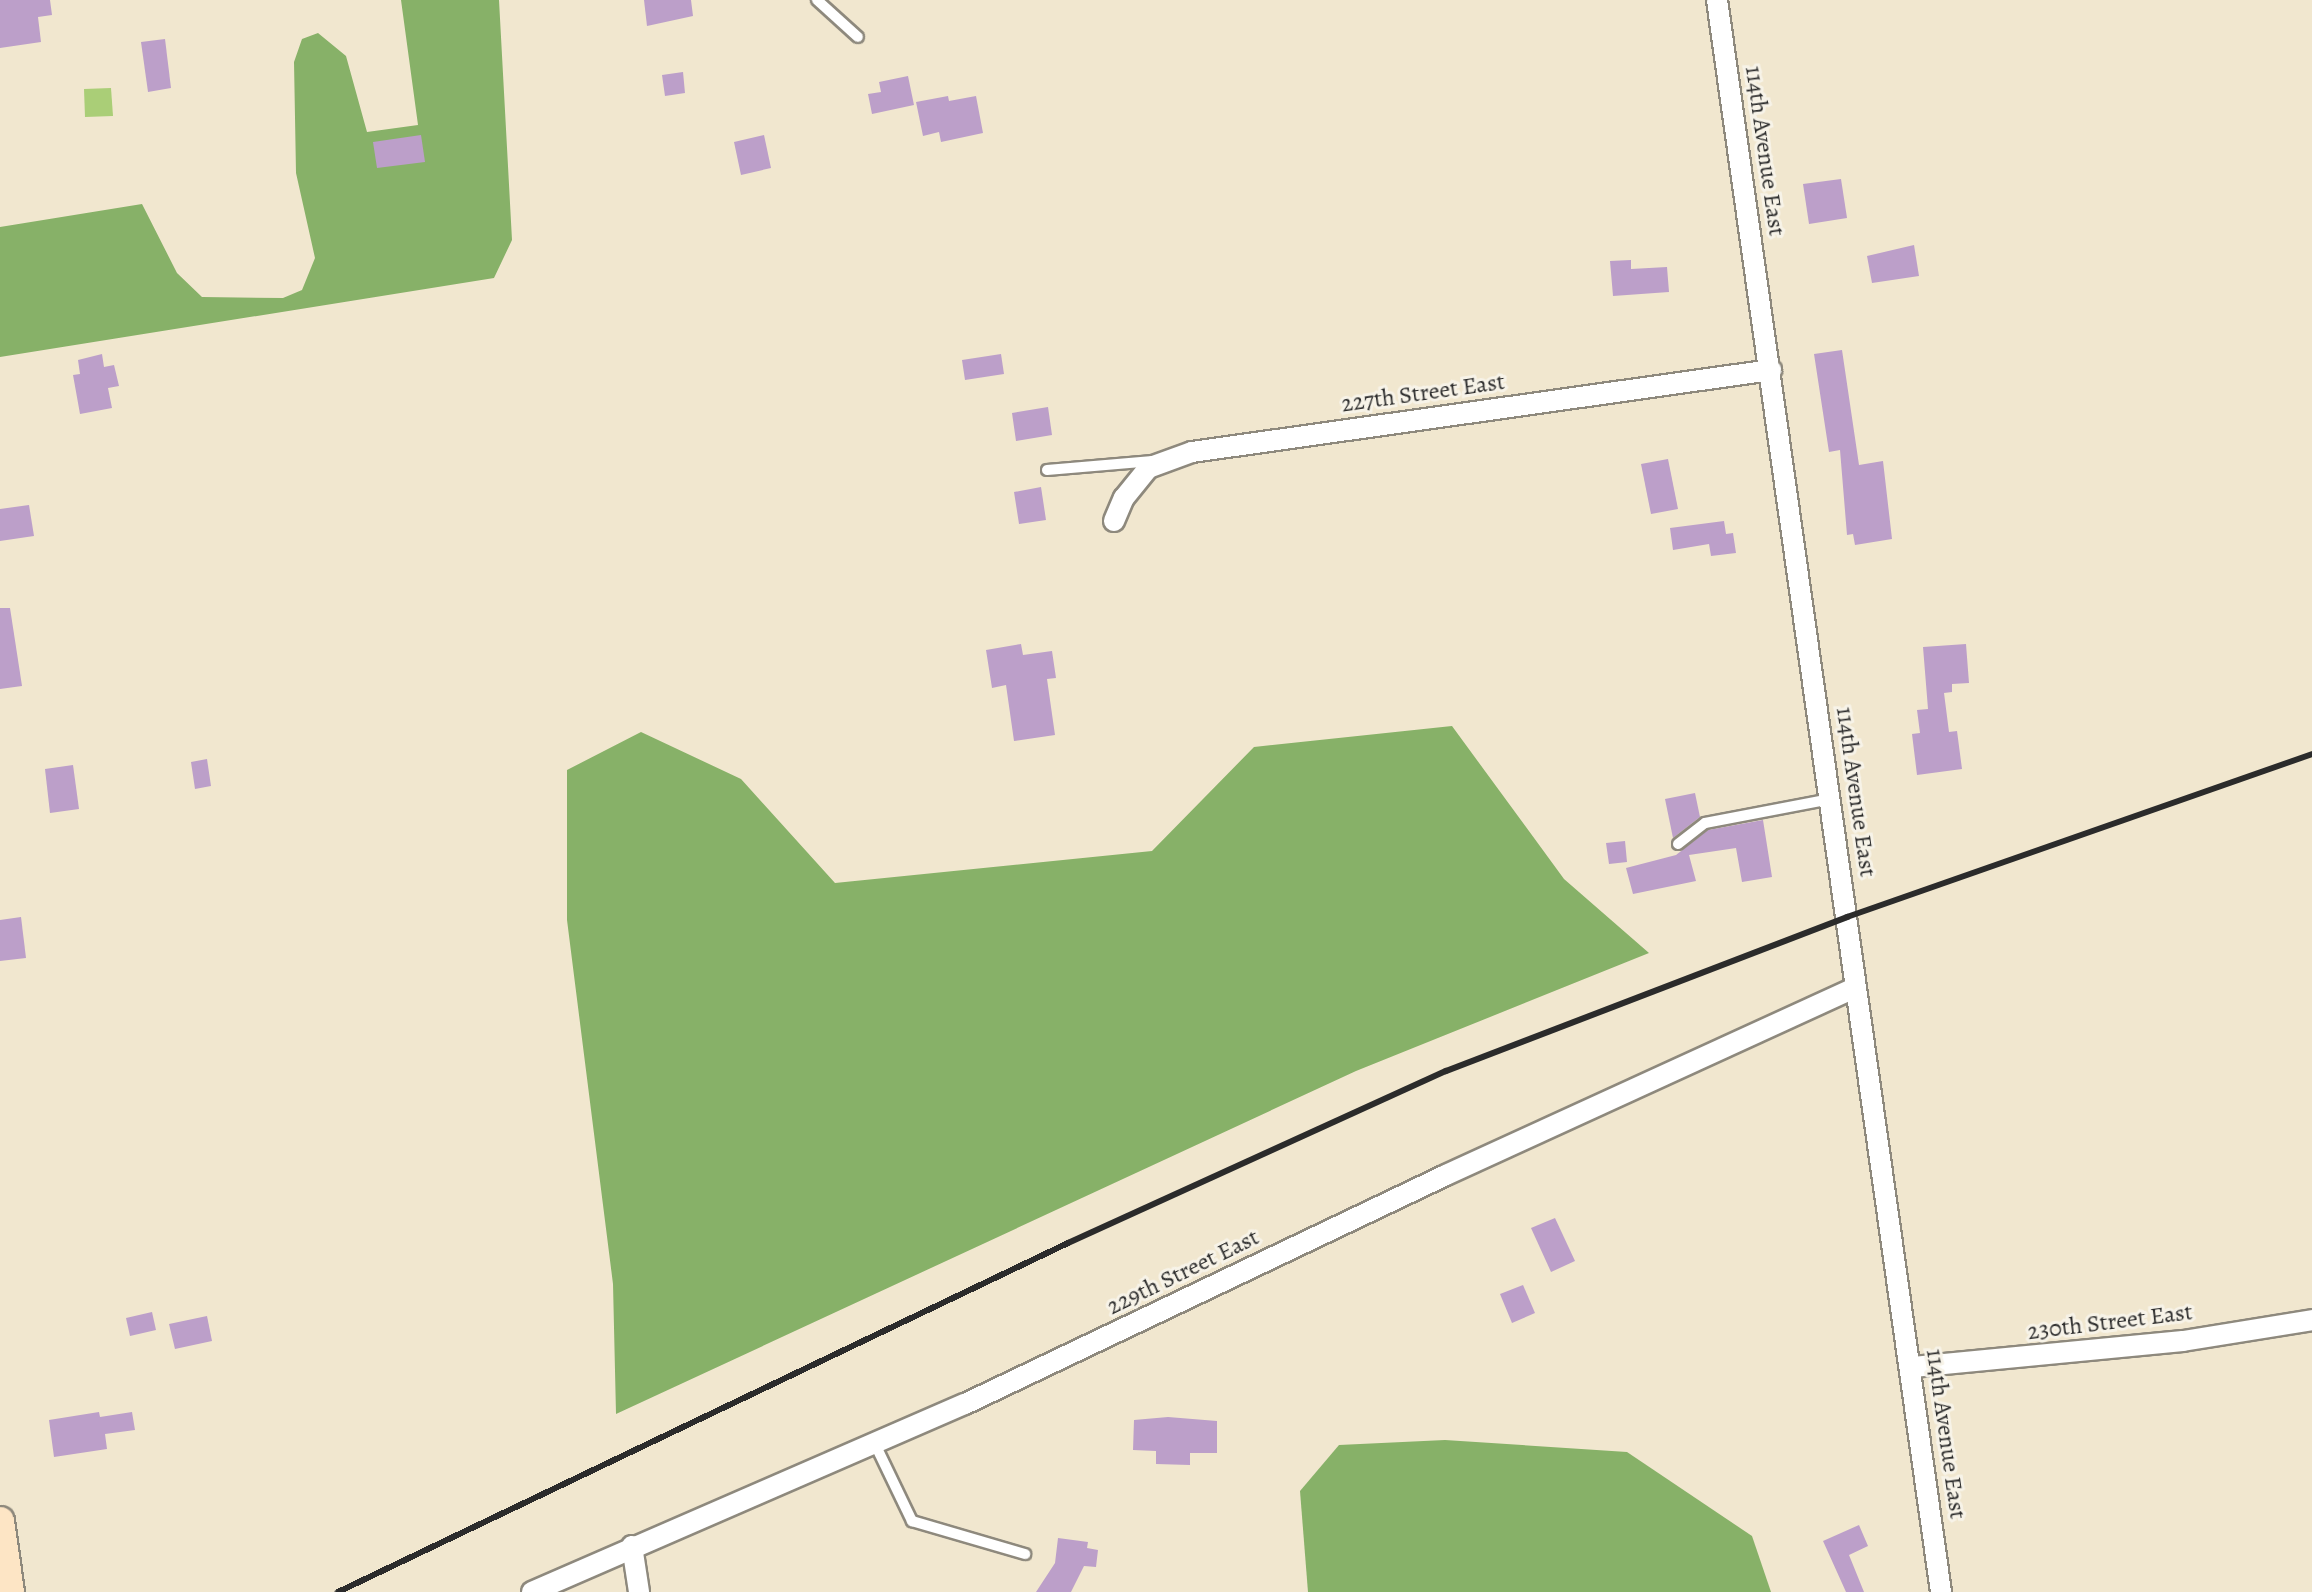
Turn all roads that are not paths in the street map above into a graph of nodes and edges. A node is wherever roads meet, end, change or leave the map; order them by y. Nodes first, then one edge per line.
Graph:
1 (817, 0) edge
2 (1717, 0) edge
3 (858, 37) dead end
4 (1771, 370) junction
5 (1171, 459) junction
6 (1047, 470) dead end
7 (1114, 521) dead end
8 (1831, 799) junction
9 (1678, 844) dead end
10 (1853, 989) junction
11 (2312, 1320) edge
12 (1913, 1367) junction
13 (874, 1442) junction
14 (0, 1521) edge
15 (632, 1546) junction
16 (1025, 1554) dead end
17 (10, 1592) edge
18 (532, 1592) edge
19 (639, 1592) edge
20 (1941, 1592) edge

1 - 3 lane
2 - 4 street, 114th Avenue East
4 - 5 street, 227th Street East
4 - 8 street, 114th Avenue East
5 - 6 lane
5 - 7 street, 227th Street East
8 - 9 lane
8 - 10 street, 114th Avenue East
10 - 12 street, 114th Avenue East
10 - 13 street, 229th Street East
11 - 12 street, 230th Street East
12 - 20 street, 114th Avenue East
13 - 15 street, 229th Street East
13 - 16 lane
14 - 17 street
15 - 18 street, 229th Street East
15 - 19 street

